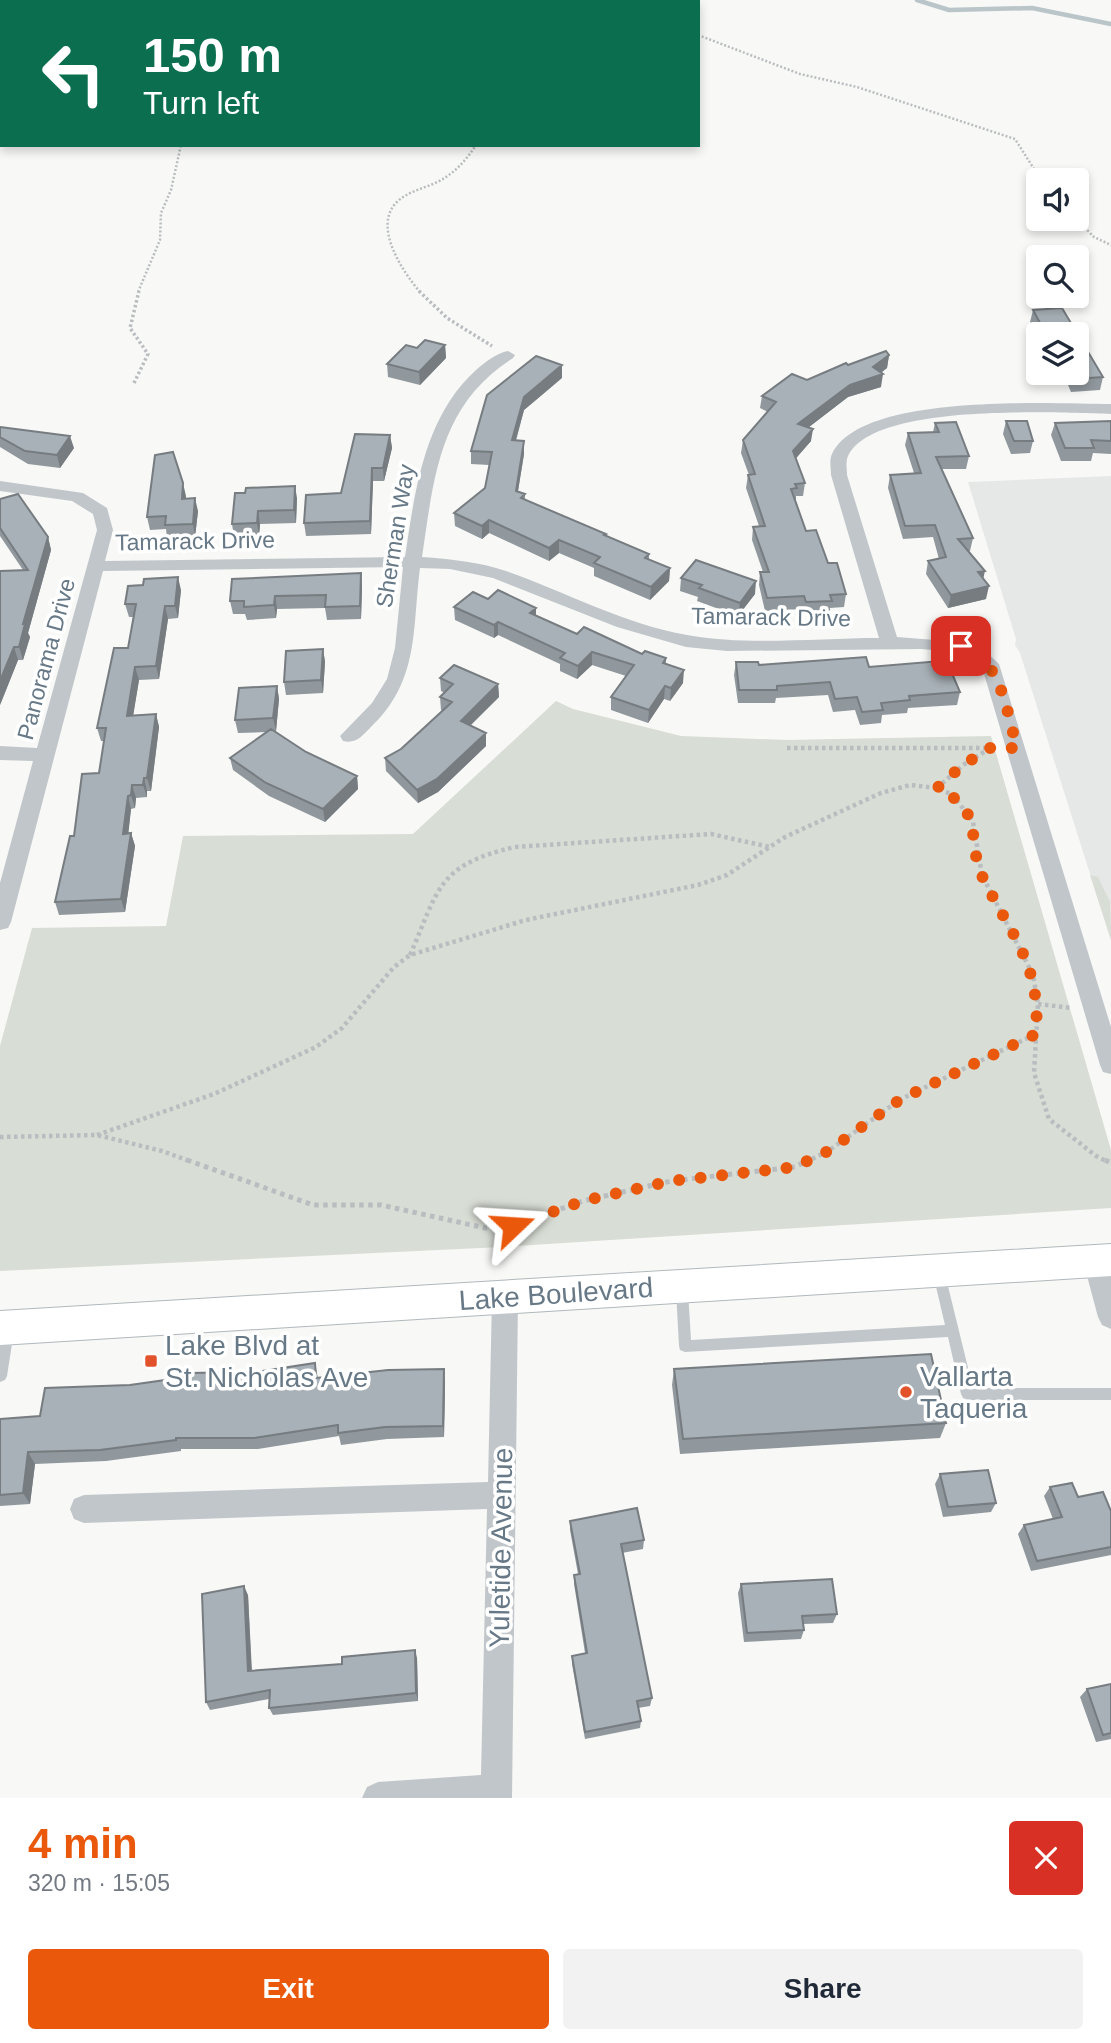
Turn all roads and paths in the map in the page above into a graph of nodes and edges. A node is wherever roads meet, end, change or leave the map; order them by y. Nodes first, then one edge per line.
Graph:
1 (700, 36) edge
2 (181, 147) edge
3 (474, 147) edge
4 (1033, 168) edge
5 (1088, 231) edge
6 (1111, 245) edge
7 (508, 355) joint
8 (134, 383) dead end
9 (1111, 410) edge
10 (0, 486) edge
11 (412, 562) junction
12 (96, 566) junction
13 (890, 643) junction
14 (350, 736) dead end
15 (788, 748) dead end
16 (990, 748) junction
17 (1017, 748) junction
18 (0, 753) edge
19 (45, 755) junction
20 (937, 788) junction
21 (769, 847) junction
22 (0, 922) edge
23 (410, 955) junction
24 (1038, 1004) junction
25 (1095, 1011) junction
26 (1036, 1034) junction
27 (1111, 1065) edge
28 (97, 1135) junction
29 (0, 1137) edge
30 (1111, 1163) edge
31 (1104, 1261) edge
32 (939, 1271) junction
33 (682, 1287) junction
34 (505, 1297) junction
35 (1111, 1317) edge
36 (5, 1328) edge
37 (952, 1331) junction
38 (0, 1376) edge
39 (1111, 1394) edge
40 (502, 1495) junction
41 (84, 1510) dead end
42 (496, 1794) edge
43 (378, 1798) edge

1 - 4 path
2 - 8 path
3 - 7 path
5 - 6 path
7 - 11 street, Sherman Way
9 - 13 street
10 - 12 street, Panorama Drive
11 - 12 street, Tamarack Drive
11 - 13 street, Tamarack Drive
11 - 14 street, Sherman Way
12 - 19 street, Panorama Drive
13 - 17 street, Tamarack Drive
15 - 16 path
16 - 17 path
16 - 20 path
17 - 25 street, Tamarack Drive
18 - 19 street
19 - 22 street, Panorama Drive
20 - 21 path
20 - 24 path
21 - 23 path
21 - 23 path
23 - 28 path
24 - 25 path
24 - 26 path
25 - 27 street, Tamarack Drive
26 - 28 path
26 - 30 path
28 - 29 path
31 - 32 main road, Lake Boulevard
31 - 35 street
32 - 33 main road, Lake Boulevard
32 - 37 lane
33 - 34 main road, Lake Boulevard
33 - 37 lane
34 - 36 main road, Lake Boulevard
34 - 40 street, Yuletide Avenue
36 - 38 lane
37 - 39 lane
40 - 41 street
40 - 42 street, Yuletide Avenue
42 - 43 street

